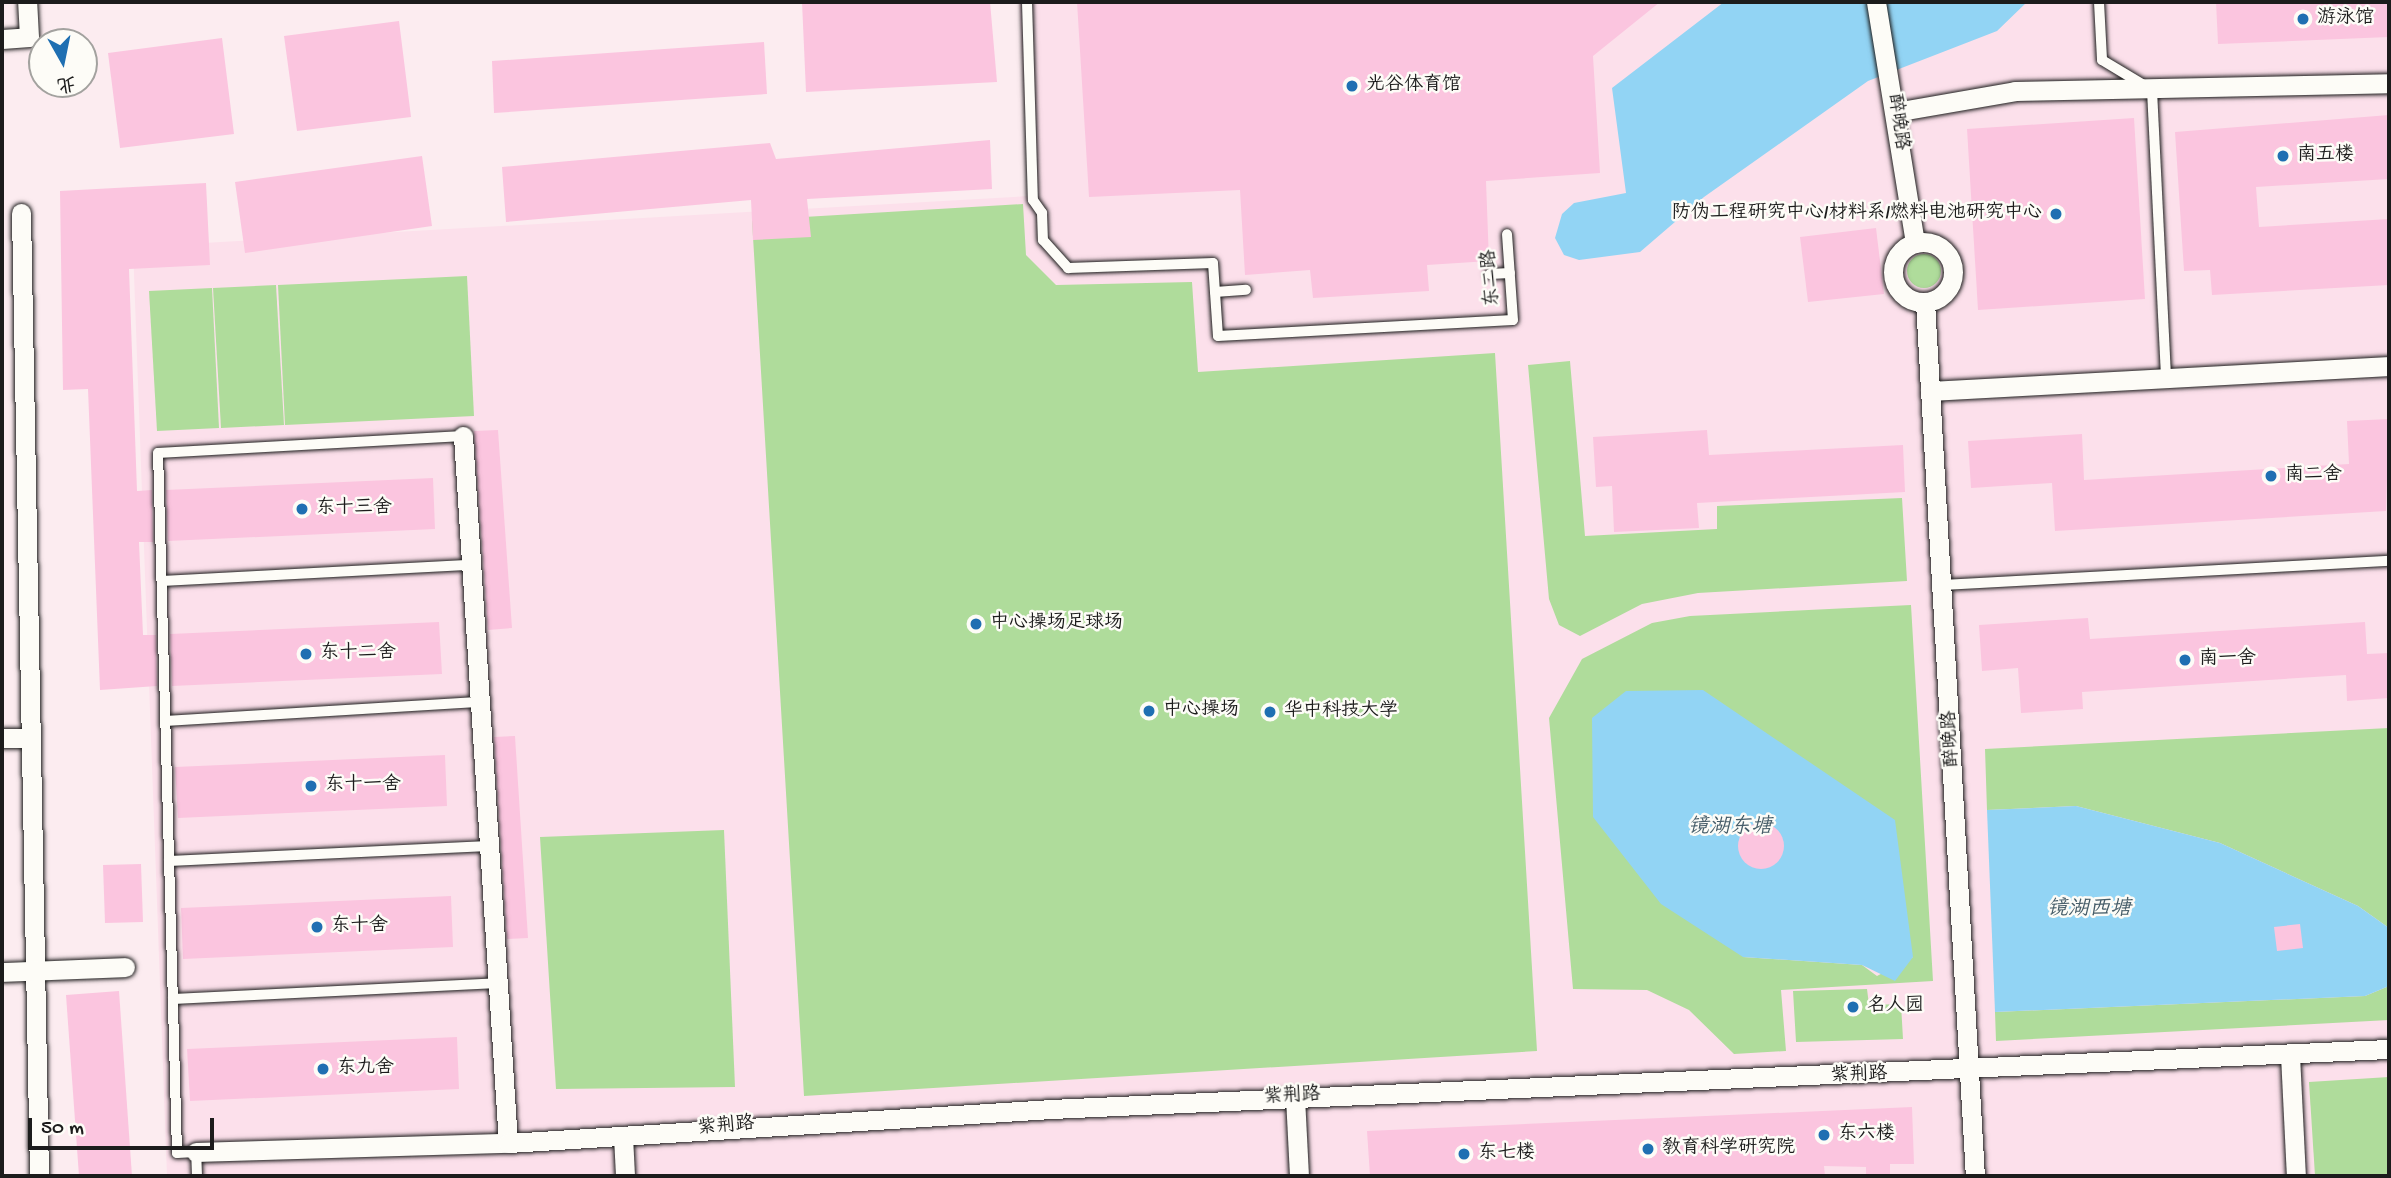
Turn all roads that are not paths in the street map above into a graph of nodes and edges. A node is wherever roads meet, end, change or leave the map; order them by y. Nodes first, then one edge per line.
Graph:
1 (27, 2) edge
2 (1027, 2) edge
3 (1875, 2) edge
4 (2099, 2) edge
5 (2, 39) edge
6 (2389, 83) edge
7 (2152, 90) junction
8 (1895, 112) junction
9 (21, 213) dead end
10 (1507, 234) dead end
11 (1915, 243) junction
12 (1510, 273) junction
13 (1490, 274) dead end
14 (1246, 290) dead end
15 (1215, 292) junction
16 (1925, 302) junction
17 (2389, 366) edge
18 (2166, 378) junction
19 (1930, 391) junction
20 (463, 436) joint
21 (2389, 561) edge
22 (471, 565) junction
23 (162, 581) junction
24 (1943, 585) junction
25 (480, 702) junction
26 (166, 721) junction
27 (2, 738) edge
28 (30, 738) junction
29 (489, 846) junction
30 (169, 861) junction
31 (125, 967) dead end
32 (34, 970) junction
33 (2, 972) edge
34 (498, 983) junction
35 (173, 999) junction
36 (2389, 1049) edge
37 (2290, 1055) junction
38 (1969, 1072) junction
39 (1295, 1097) junction
40 (623, 1136) junction
41 (508, 1143) junction
42 (196, 1152) junction
43 (39, 1176) edge
44 (197, 1176) edge
45 (625, 1176) edge
46 (1299, 1176) edge
47 (1975, 1176) edge
48 (2296, 1176) edge

1 - 5 street
2 - 15 lane
3 - 8 street, 醉晚路
4 - 7 lane
6 - 7 street
7 - 8 street
7 - 18 lane
8 - 11 street, 醉晚路
9 - 28 street
10 - 12 lane, 东二路
11 - 16 street
11 - 16 street
12 - 13 lane
12 - 15 lane, 东二路
14 - 15 lane
16 - 19 street, 醉晚路
17 - 18 street
18 - 19 street
19 - 24 street, 醉晚路
20 - 22 street
20 - 23 lane
21 - 24 lane
22 - 23 lane
22 - 25 street
23 - 26 lane
24 - 38 street, 醉晚路
25 - 26 lane
25 - 29 street
26 - 30 lane
27 - 28 street
28 - 32 street
29 - 30 lane
29 - 34 street
30 - 35 lane
31 - 32 street
32 - 33 street
32 - 43 street
34 - 35 lane
34 - 41 street
35 - 42 lane
36 - 37 street, 紫荆路
37 - 38 street, 紫荆路
37 - 48 street
38 - 39 street, 紫荆路
38 - 47 street, 醉晚路
39 - 40 street, 紫荆路
39 - 46 street
40 - 41 street, 紫荆路
40 - 45 street
41 - 42 street, 紫荆路
42 - 44 lane

